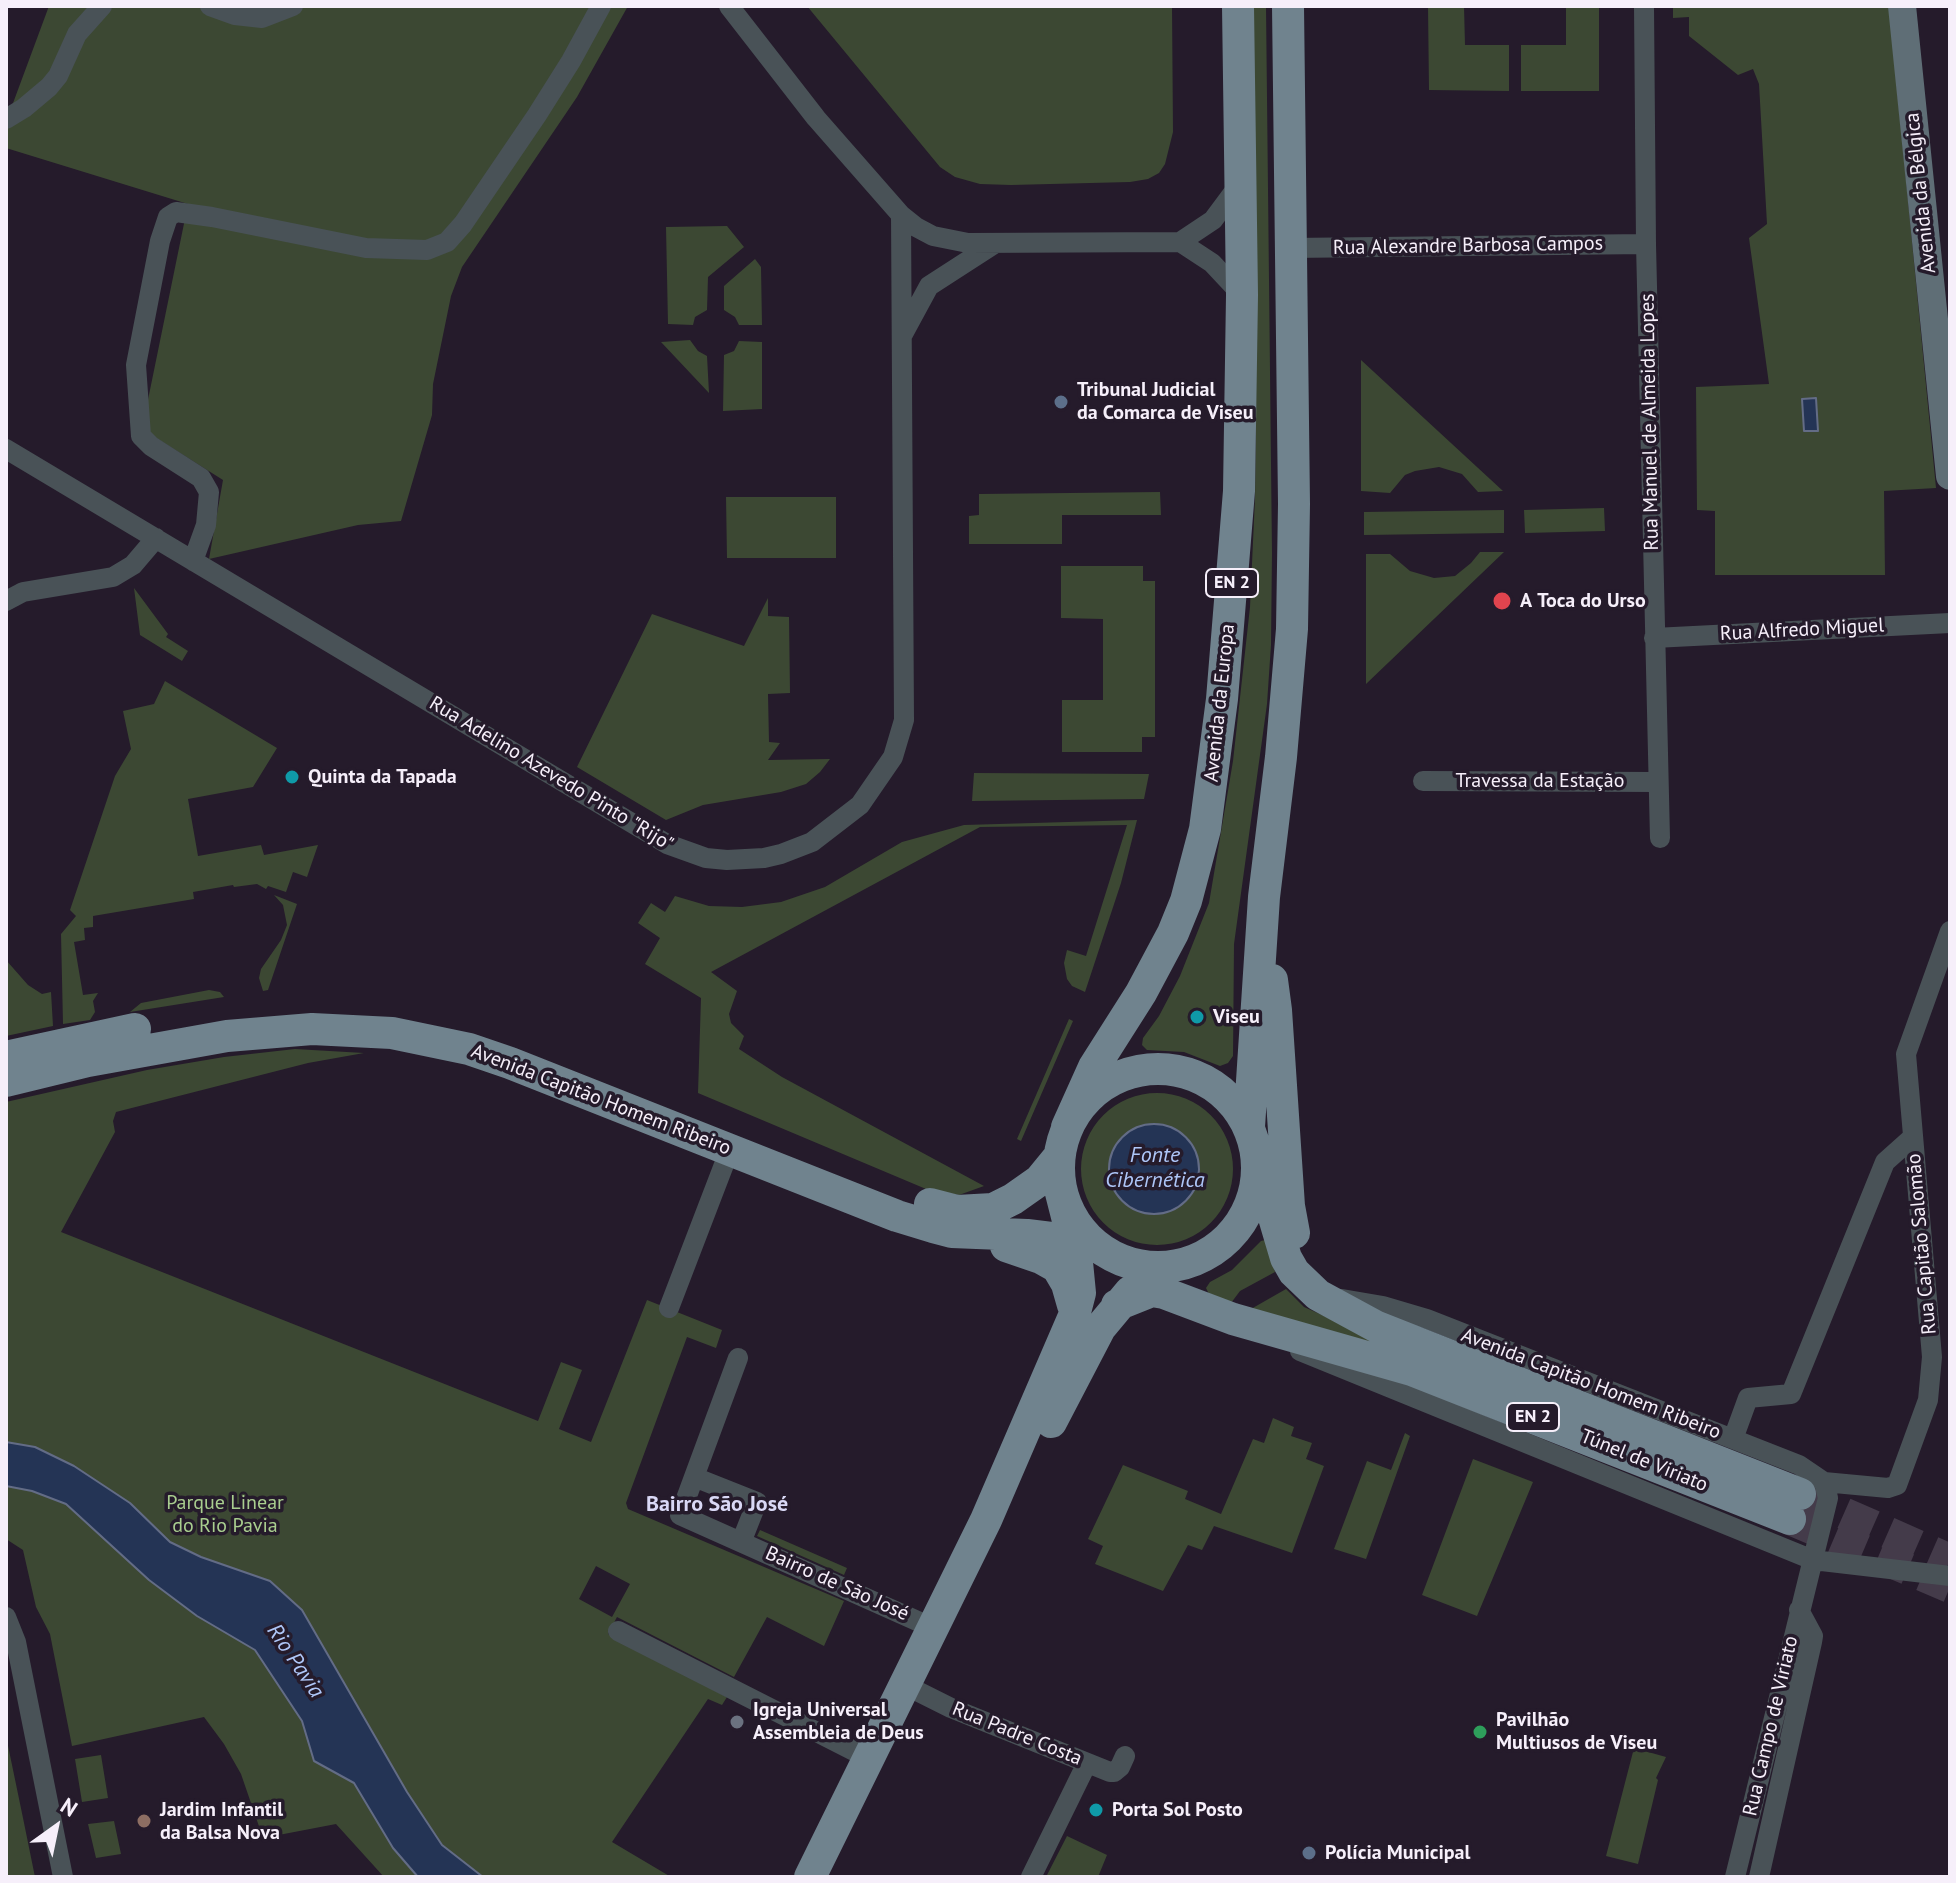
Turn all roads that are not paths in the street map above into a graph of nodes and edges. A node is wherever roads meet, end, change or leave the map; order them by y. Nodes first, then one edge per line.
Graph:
1 (102, 6) edge
2 (210, 6) edge
3 (293, 6) edge
4 (601, 6) edge
5 (729, 6) edge
6 (1238, 6) edge
7 (1288, 6) edge
8 (1644, 6) edge
9 (1902, 6) edge
10 (6, 119) edge
11 (1239, 185) junction
12 (901, 215) junction
13 (933, 236) junction
14 (1180, 242) junction
15 (996, 243) junction
16 (1646, 244) junction
17 (1290, 248) junction
18 (929, 286) junction
19 (1242, 295) junction
20 (901, 337) junction
21 (6, 449) edge
22 (1950, 476) edge
23 (156, 538) junction
24 (193, 561) junction
25 (6, 601) edge
26 (1950, 623) edge
27 (1654, 638) junction
28 (1423, 781) dead end
29 (1656, 782) junction
30 (1660, 838) dead end
31 (1262, 918) junction
32 (1950, 931) edge
33 (6, 1057) edge
34 (6, 1081) edge
35 (1249, 1127) junction
36 (1913, 1137) junction
37 (1063, 1142) junction
38 (730, 1149) junction
39 (1257, 1160) junction
40 (952, 1232) junction
41 (1082, 1242) junction
42 (1167, 1269) junction
43 (1318, 1295) junction
44 (1117, 1305) junction
45 (669, 1308) dead end
46 (1222, 1315) junction
47 (1074, 1316) junction
48 (738, 1358) dead end
49 (1733, 1439) junction
50 (694, 1477) junction
51 (1809, 1502) junction
52 (1701, 1512) junction
53 (986, 1520) junction
54 (742, 1540) junction
55 (1813, 1560) junction
56 (1950, 1576) edge
57 (1799, 1610) junction
58 (6, 1617) edge
59 (933, 1628) junction
60 (618, 1631) dead end
61 (905, 1685) junction
62 (1125, 1756) dead end
63 (868, 1758) junction
64 (1087, 1763) junction
65 (63, 1877) edge
66 (810, 1877) edge
67 (1031, 1877) edge
68 (1735, 1877) edge
69 (1759, 1877) edge

1 - 10 street
2 - 3 street
4 - 24 street
5 - 12 street
6 - 11 main road, Avenida da Europa / EN 2
7 - 17 main road
8 - 16 street, Rua Manuel de Almeida Lopes
9 - 22 main road, Avenida da Bélgica
11 - 14 street
11 - 19 main road, Avenida da Europa / EN 2
12 - 13 street
12 - 20 street, Rua Adelino Azevedo Pinto "Rijo"
13 - 15 street
13 - 18 street
14 - 15 street
14 - 19 street
15 - 18 street
16 - 17 street, Rua Alexandre Barbosa Campos
16 - 27 street, Rua Manuel de Almeida Lopes
17 - 31 main road
18 - 20 street
19 - 37 main road, Avenida da Europa / EN 2
20 - 24 street, Rua Adelino Azevedo Pinto "Rijo"
21 - 23 street, Rua Adelino Azevedo Pinto "Rijo"
23 - 24 street, Rua Adelino Azevedo Pinto "Rijo"
23 - 25 street
26 - 27 street, Rua Alfredo Miguel
27 - 29 street, Rua Manuel de Almeida Lopes
28 - 29 street, Travessa da Estação
29 - 30 street, Rua Manuel de Almeida Lopes
31 - 35 main road
31 - 43 main road
32 - 36 street, Rua Capitão Salomão
33 - 37 main road, Avenida Capitão Homem Ribeiro
34 - 38 main road, Avenida Capitão Homem Ribeiro
35 - 37 main road
35 - 39 main road
36 - 49 street
36 - 51 street, Rua Capitão Salomão
37 - 41 main road
38 - 40 main road, Avenida Capitão Homem Ribeiro
38 - 45 street
39 - 42 main road
39 - 43 main road, Túnel de Viriato
40 - 41 main road, Avenida Capitão Homem Ribeiro
40 - 47 main road
41 - 42 main road
41 - 47 main road
42 - 44 main road
42 - 46 main road
43 - 49 street, Avenida Capitão Homem Ribeiro
43 - 51 main road, Túnel de Viriato / EN 2
44 - 46 main road, EN 2
44 - 53 main road
46 - 51 main road, Túnel de Viriato / EN 2
46 - 52 street
47 - 53 main road
48 - 50 street, Bairro de São José
49 - 51 street, Avenida Capitão Homem Ribeiro
50 - 54 street, Bairro de São José
50 - 54 street, Bairro de São José
51 - 52 street
51 - 55 street
52 - 55 street
53 - 59 main road
54 - 59 street, Bairro de São José
55 - 56 street
55 - 57 street
57 - 68 street, Rua Campo de Viriato
57 - 69 street, Rua Campo de Viriato
58 - 65 street
59 - 61 main road
60 - 63 street
61 - 63 main road
61 - 64 street, Rua Padre Costa
62 - 64 street, Rua Padre Costa
63 - 66 main road
64 - 67 street

